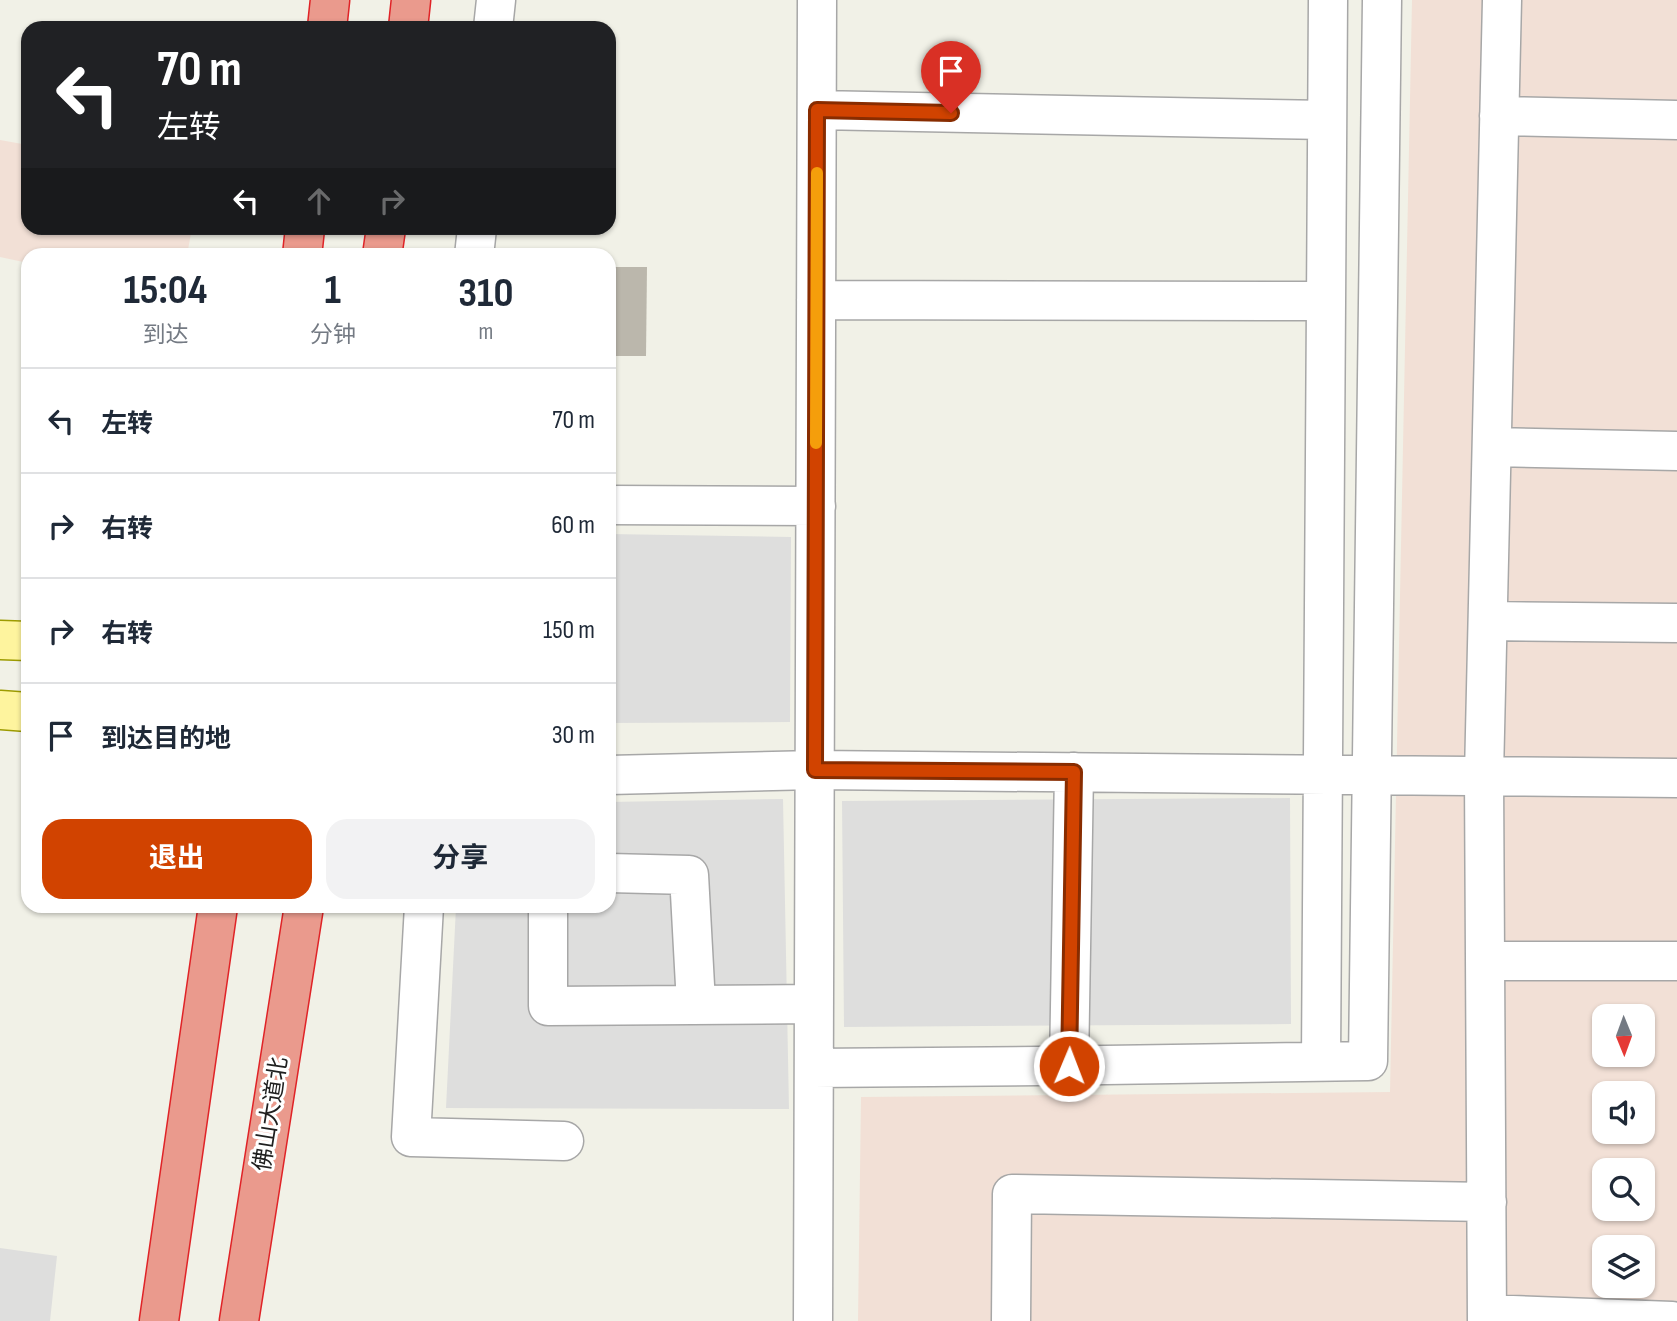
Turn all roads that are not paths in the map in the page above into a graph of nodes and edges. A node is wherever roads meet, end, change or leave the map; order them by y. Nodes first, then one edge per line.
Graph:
1 (330, 0) edge
2 (411, 0) edge
3 (496, 0) edge
4 (817, 0) edge
5 (1328, 0) edge
6 (1382, 0) edge
7 (1502, 0) edge
8 (328, 21) edge
9 (409, 21) edge
10 (494, 21) edge
11 (817, 110) junction
12 (1499, 116) junction
13 (1328, 120) junction
14 (1677, 120) edge
15 (816, 300) junction
16 (1326, 301) junction
17 (1492, 447) junction
18 (1677, 451) edge
19 (616, 505) edge
20 (816, 506) junction
21 (1488, 621) junction
22 (1677, 623) edge
23 (815, 770) junction
24 (1074, 772) junction
25 (1323, 774) junction
26 (1371, 774) junction
27 (616, 775) edge
28 (1484, 775) junction
29 (1677, 778) edge
30 (616, 873) edge
31 (217, 913) edge
32 (303, 913) edge
33 (424, 913) edge
34 (548, 913) edge
35 (1485, 961) junction
36 (1677, 961) edge
37 (696, 1004) junction
38 (814, 1004) junction
39 (1321, 1061) junction
40 (1069, 1066) junction
41 (814, 1068) junction
42 (564, 1141) dead end
43 (1487, 1202) junction
44 (1487, 1318) edge
45 (159, 1321) edge
46 (239, 1321) edge
47 (813, 1321) edge
48 (1011, 1321) edge
49 (1672, 1321) edge

1 - 8 highway
2 - 9 highway
3 - 10 street
4 - 11 street
5 - 13 street
6 - 26 street
7 - 12 street
11 - 13 street
11 - 15 street
12 - 14 street
12 - 17 street
13 - 16 street
15 - 16 street
15 - 20 street
16 - 25 street
17 - 18 street
17 - 21 street
19 - 20 street
20 - 23 street
21 - 22 street
21 - 28 street
23 - 24 street
23 - 27 street
23 - 38 street
24 - 25 street
24 - 40 street
25 - 26 street
25 - 39 street
26 - 28 street
26 - 39 street
28 - 29 street
28 - 35 street
30 - 37 street
31 - 45 highway
32 - 46 highway, 佛山大道北
33 - 42 street
34 - 37 street
35 - 36 street
35 - 43 street
37 - 38 street
38 - 41 street
39 - 40 street
40 - 41 street
41 - 47 street
43 - 44 street
43 - 48 street
44 - 49 street

